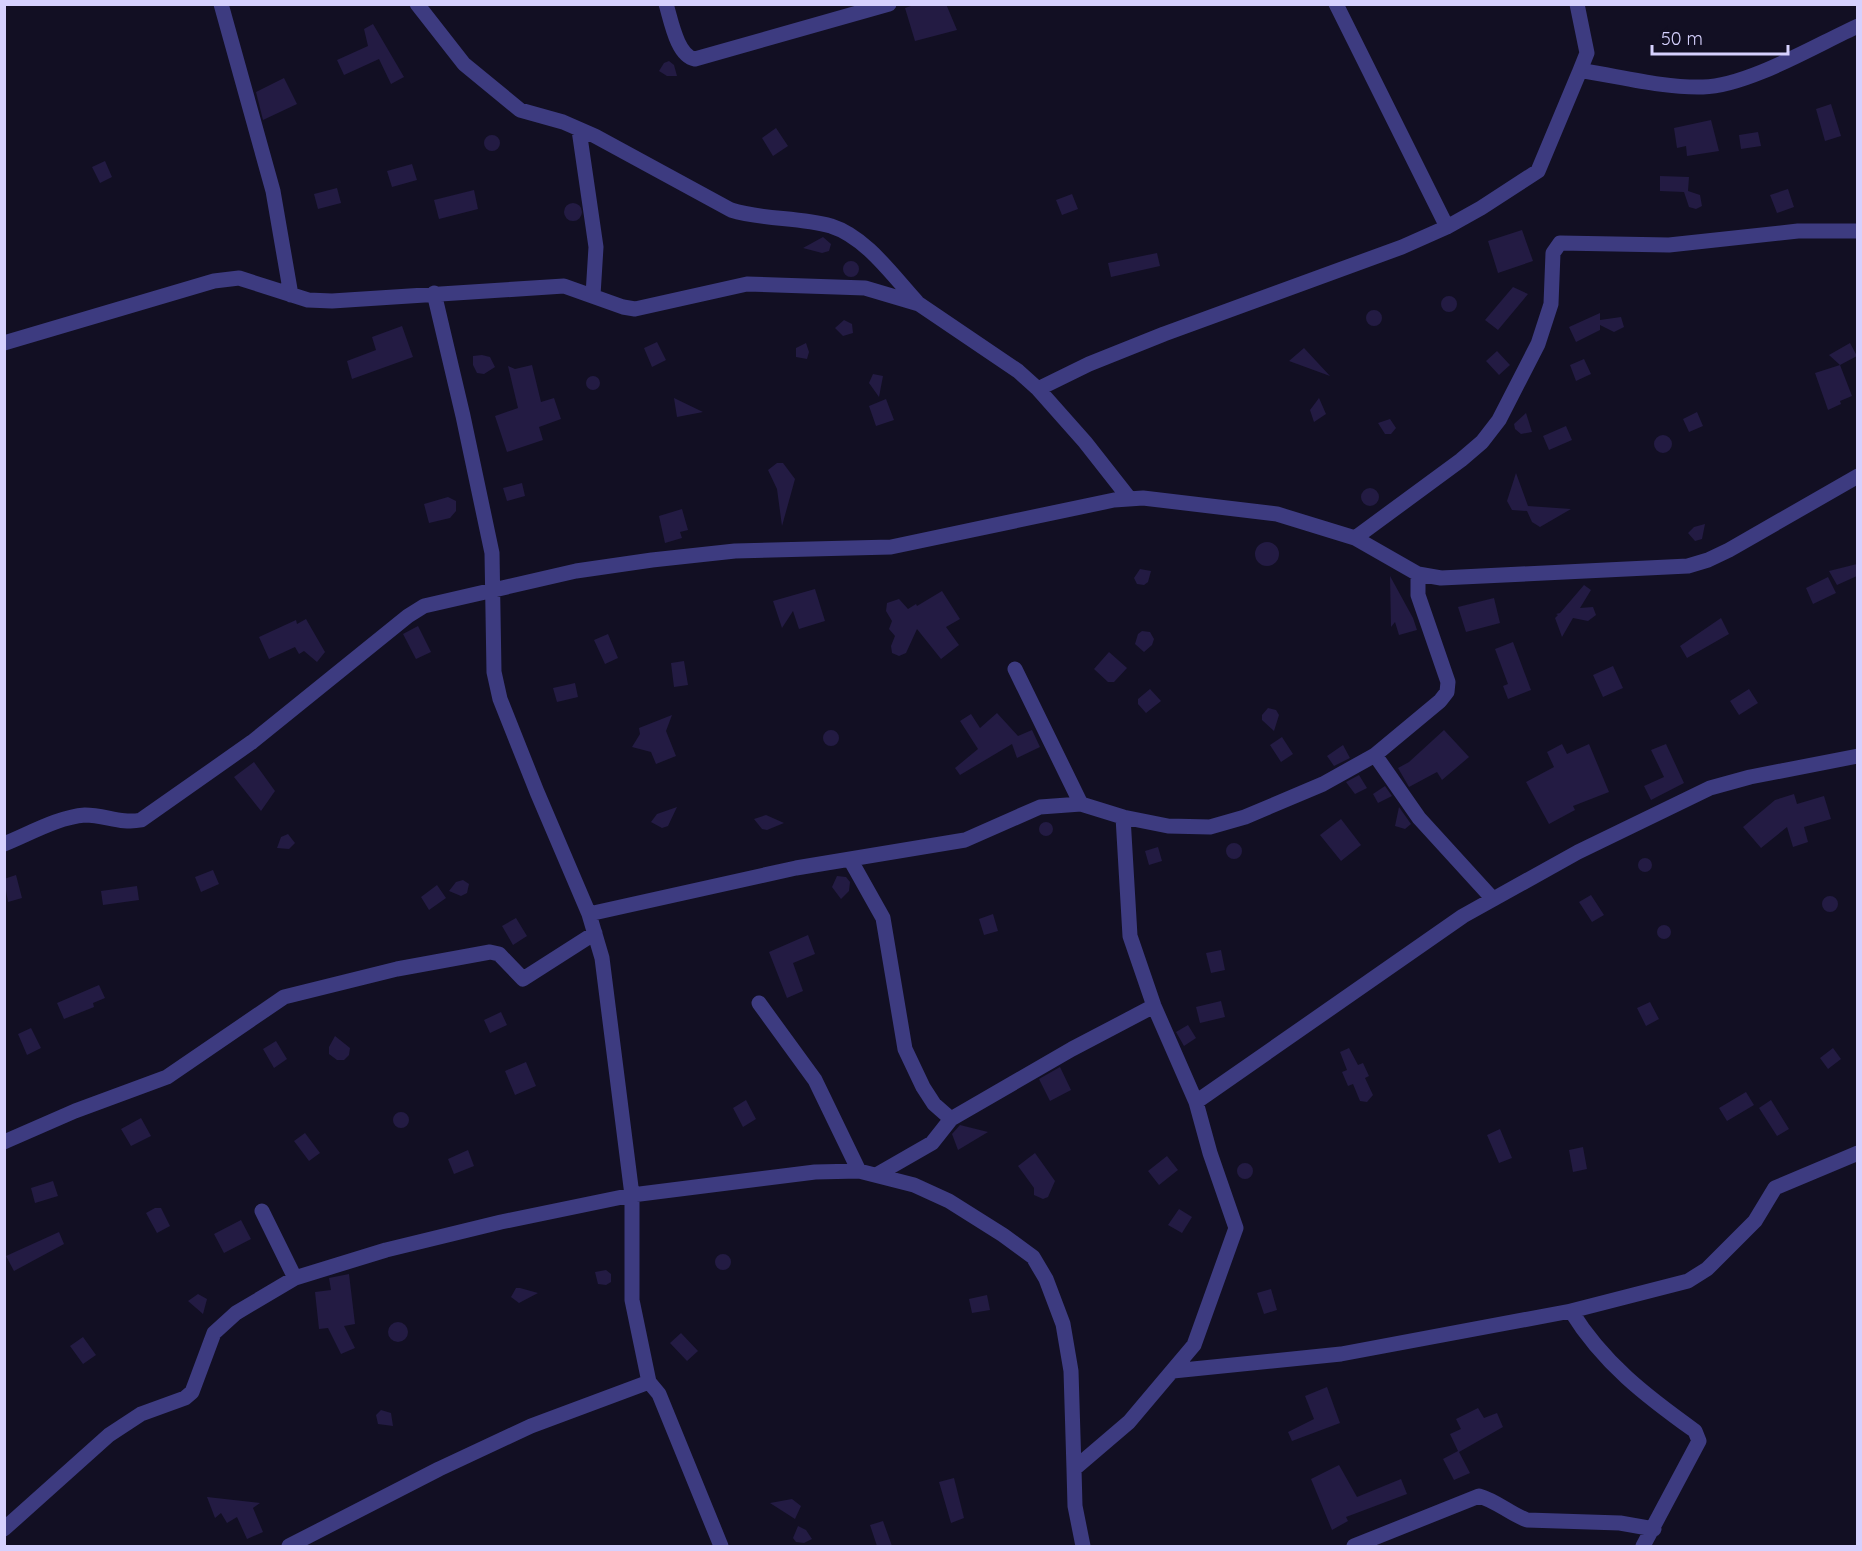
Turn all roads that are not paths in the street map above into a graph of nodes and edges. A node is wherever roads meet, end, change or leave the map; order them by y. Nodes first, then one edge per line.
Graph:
1 (221, 4) edge
2 (417, 4) edge
3 (666, 4) edge
4 (889, 4) edge
5 (1336, 4) edge
6 (1577, 4) edge
7 (1857, 26) edge
8 (1579, 73) junction
9 (579, 129) junction
10 (1447, 227) junction
11 (1857, 231) edge
12 (434, 293) junction
13 (291, 295) junction
14 (594, 295) junction
15 (919, 304) junction
16 (4, 343) edge
17 (1038, 389) junction
18 (1857, 476) edge
19 (1129, 498) junction
20 (1355, 538) junction
21 (1418, 574) junction
22 (493, 591) junction
23 (1015, 669) dead end
24 (1375, 754) junction
25 (1857, 756) edge
26 (1081, 804) junction
27 (1123, 817) junction
28 (4, 844) edge
29 (851, 861) junction
30 (1492, 898) junction
31 (589, 914) junction
32 (595, 933) junction
33 (759, 1003) dead end
34 (1154, 1006) junction
35 (1196, 1102) junction
36 (951, 1119) junction
37 (4, 1142) edge
38 (1857, 1153) edge
39 (859, 1171) junction
40 (878, 1174) junction
41 (632, 1195) junction
42 (262, 1211) dead end
43 (295, 1278) junction
44 (1571, 1311) junction
45 (1173, 1371) junction
46 (649, 1382) junction
47 (1074, 1469) junction
48 (4, 1529) edge
49 (1654, 1529) junction
50 (289, 1546) edge
51 (721, 1546) edge
52 (1083, 1546) edge
53 (1354, 1546) edge
54 (1643, 1546) edge

1 - 13 street
2 - 9 street
3 - 4 street
5 - 10 street
6 - 8 street
7 - 8 street
8 - 10 street
9 - 14 street
9 - 15 street
10 - 17 street
11 - 20 street
12 - 13 street
12 - 14 street
12 - 22 street
13 - 16 street
14 - 15 street
15 - 17 street
17 - 19 street
18 - 21 street
19 - 20 street
19 - 22 street
20 - 21 street
21 - 24 street
22 - 28 street
22 - 31 street
23 - 26 street
24 - 27 street
24 - 30 street
25 - 30 street
26 - 27 street
26 - 29 street
27 - 34 street
29 - 31 street
29 - 36 street
30 - 35 street
31 - 32 street
32 - 37 street
32 - 41 street
33 - 39 street
34 - 35 street
34 - 36 street
35 - 45 street
36 - 40 street
38 - 44 street
39 - 40 street
39 - 41 street
40 - 47 street
41 - 43 street
41 - 46 street
42 - 43 street
43 - 48 street
44 - 45 street
44 - 49 street
45 - 47 street
46 - 50 street
46 - 51 street
47 - 52 street
49 - 53 street
49 - 54 street

